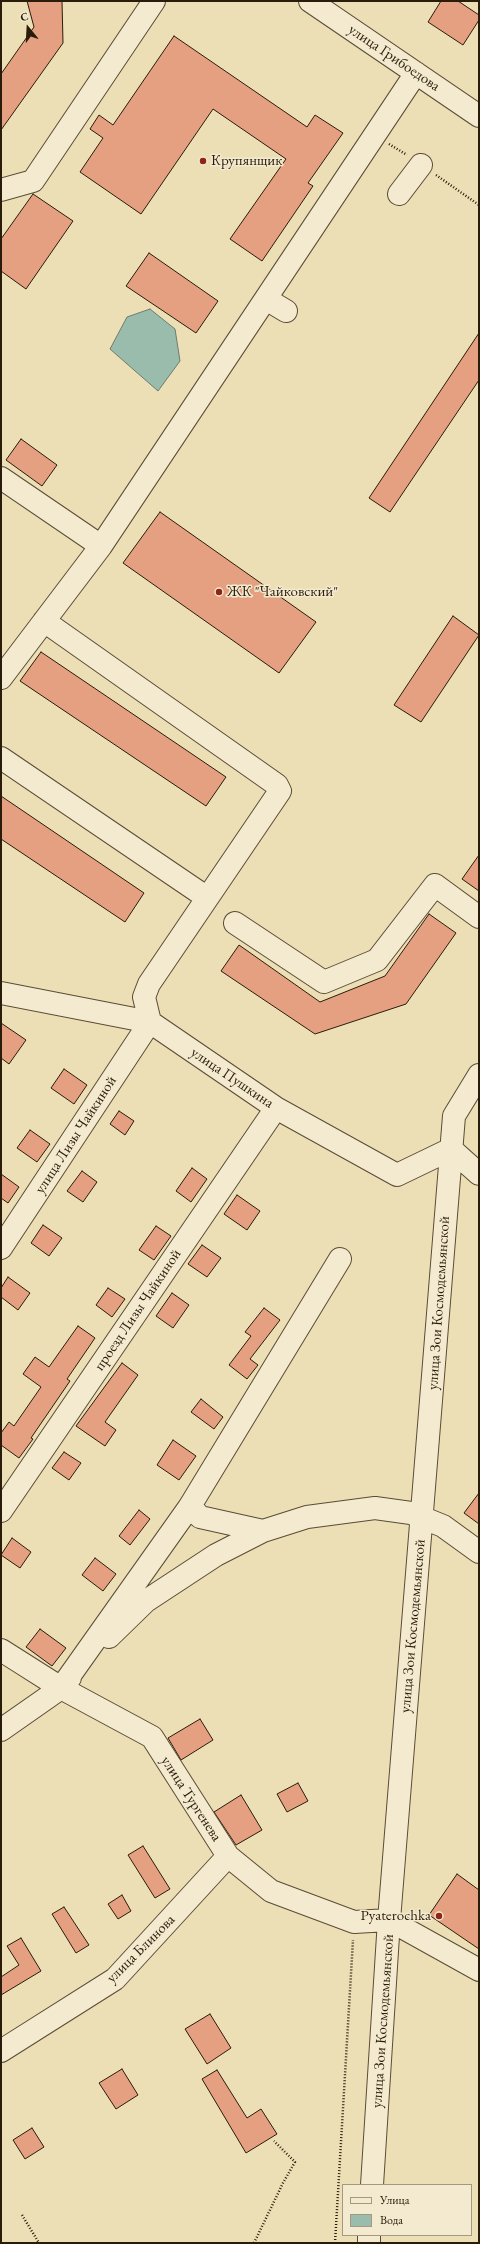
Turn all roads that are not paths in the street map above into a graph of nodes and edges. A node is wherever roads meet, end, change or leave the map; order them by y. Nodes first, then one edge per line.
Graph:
1 (154, 1) edge
2 (310, 1) edge
3 (416, 74) junction
4 (479, 116) edge
5 (421, 165) dead end
6 (1, 190) edge
7 (399, 194) dead end
8 (266, 299) junction
9 (286, 311) dead end
10 (1, 478) edge
11 (101, 546) junction
12 (44, 621) junction
13 (1, 678) edge
14 (1, 758) edge
15 (206, 897) junction
16 (479, 917) edge
17 (235, 923) dead end
18 (1, 993) edge
19 (150, 1022) junction
20 (479, 1075) edge
21 (276, 1108) junction
22 (451, 1149) junction
23 (479, 1174) edge
24 (1, 1248) edge
25 (340, 1259) dead end
26 (190, 1506) junction
27 (1, 1511) edge
28 (422, 1519) junction
29 (263, 1531) junction
30 (479, 1552) edge
31 (1, 1650) edge
32 (60, 1688) junction
33 (1, 1730) edge
34 (228, 1856) junction
35 (389, 1920) junction
36 (479, 1970) edge
37 (1, 2051) edge
38 (372, 2184) edge

1 - 6 street
2 - 3 street, улица Грибоедова
3 - 4 street, улица Грибоедова
3 - 8 street
5 - 7 street
8 - 9 street
8 - 11 street
10 - 11 street
11 - 12 street
12 - 13 street
12 - 15 street
14 - 15 street
15 - 19 street
16 - 17 street
18 - 19 street, улица Пушкина
19 - 21 street, улица Пушкина
19 - 24 street, улица Лизы Чайкиной
20 - 22 street, улица Зои Космодемьянской
21 - 22 street, улица Пушкина
21 - 27 street, проезд Лизы Чайкиной
22 - 23 street
22 - 28 street, улица Зои Космодемьянской
25 - 26 street
26 - 29 street
26 - 32 street
28 - 29 street
28 - 30 street
28 - 35 street, улица Зои Космодемьянской
29 - 32 street
31 - 32 street, улица Тургенева
32 - 33 street
32 - 34 street, улица Тургенева
34 - 35 street, улица Тургенева
34 - 37 street, улица Блинова
35 - 36 street
35 - 38 street, улица Зои Космодемьянской

